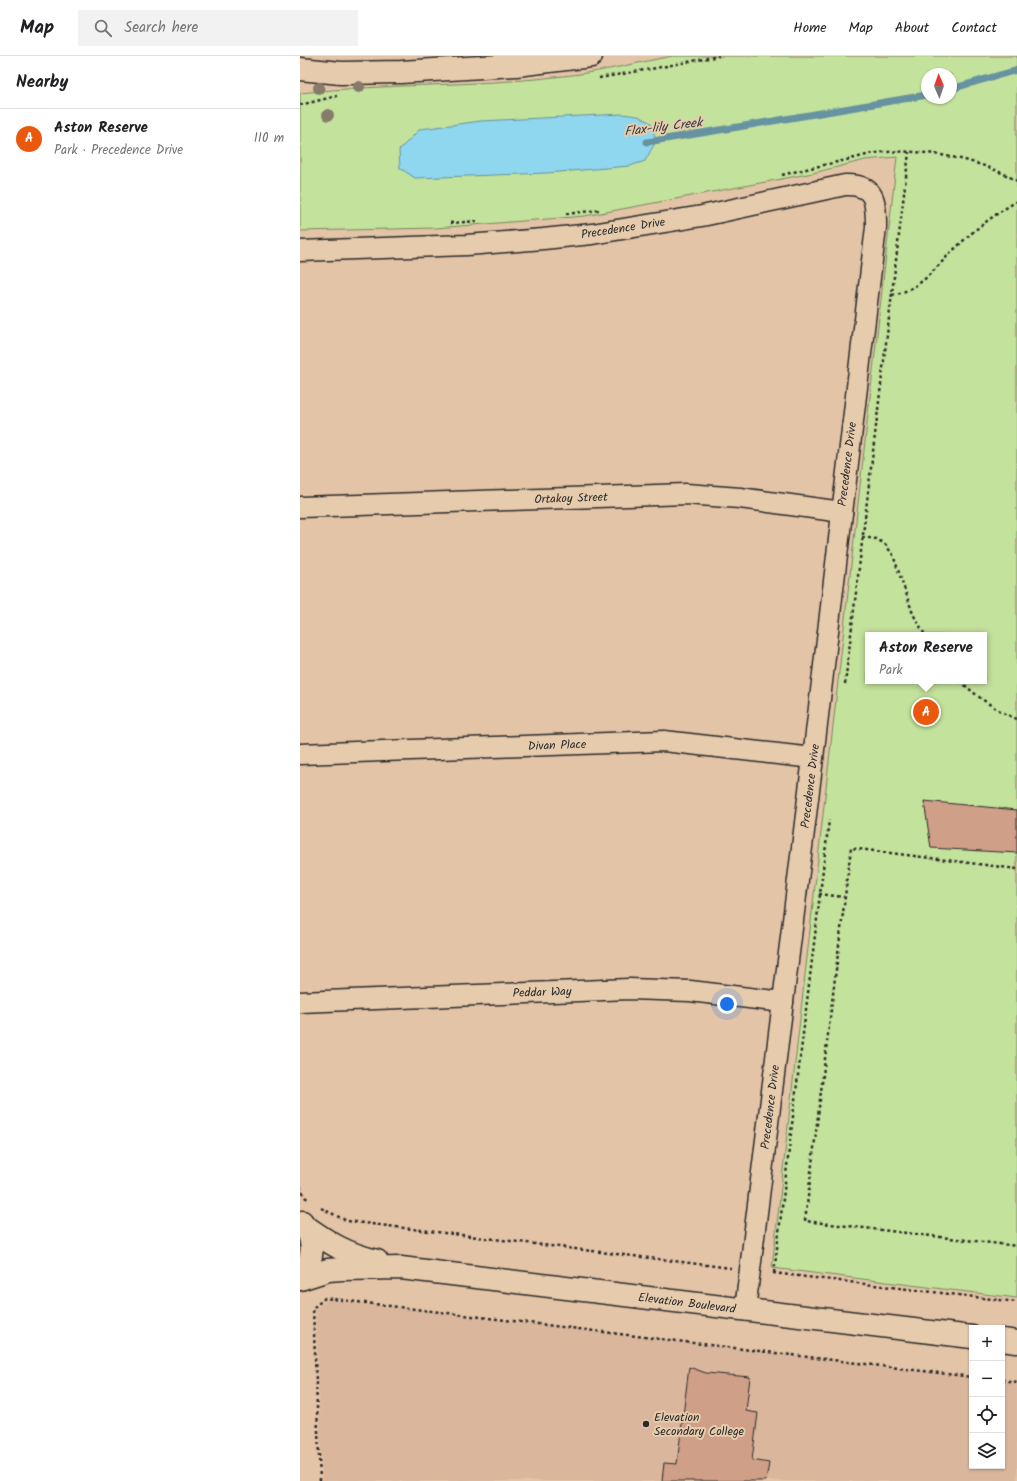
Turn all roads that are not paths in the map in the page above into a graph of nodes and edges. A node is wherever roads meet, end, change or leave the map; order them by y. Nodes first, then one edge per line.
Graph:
1 (590, 56) edge
2 (445, 63) edge
3 (300, 68) edge
4 (341, 73) junction
5 (300, 82) edge
6 (300, 251) edge
7 (300, 507) edge
8 (842, 512) junction
9 (300, 754) edge
10 (813, 758) junction
11 (300, 1002) edge
12 (783, 1002) junction
13 (306, 1217) edge
14 (401, 1268) junction
15 (300, 1279) edge
16 (745, 1310) junction
17 (969, 1337) edge
18 (1005, 1340) edge
19 (1017, 1342) edge

1 - 2 street
2 - 4 street
3 - 4 street
4 - 5 street
6 - 8 street, Precedence Drive
7 - 8 street, Ortakoy Street
8 - 10 street, Precedence Drive
9 - 10 street, Divan Place
10 - 12 street, Precedence Drive
11 - 12 street, Peddar Way
12 - 16 street, Precedence Drive
13 - 14 street, Elevation Boulevard
13 - 15 street
14 - 15 street, Elevation Boulevard
14 - 16 street, Elevation Boulevard
16 - 17 street, Elevation Boulevard
18 - 19 street

